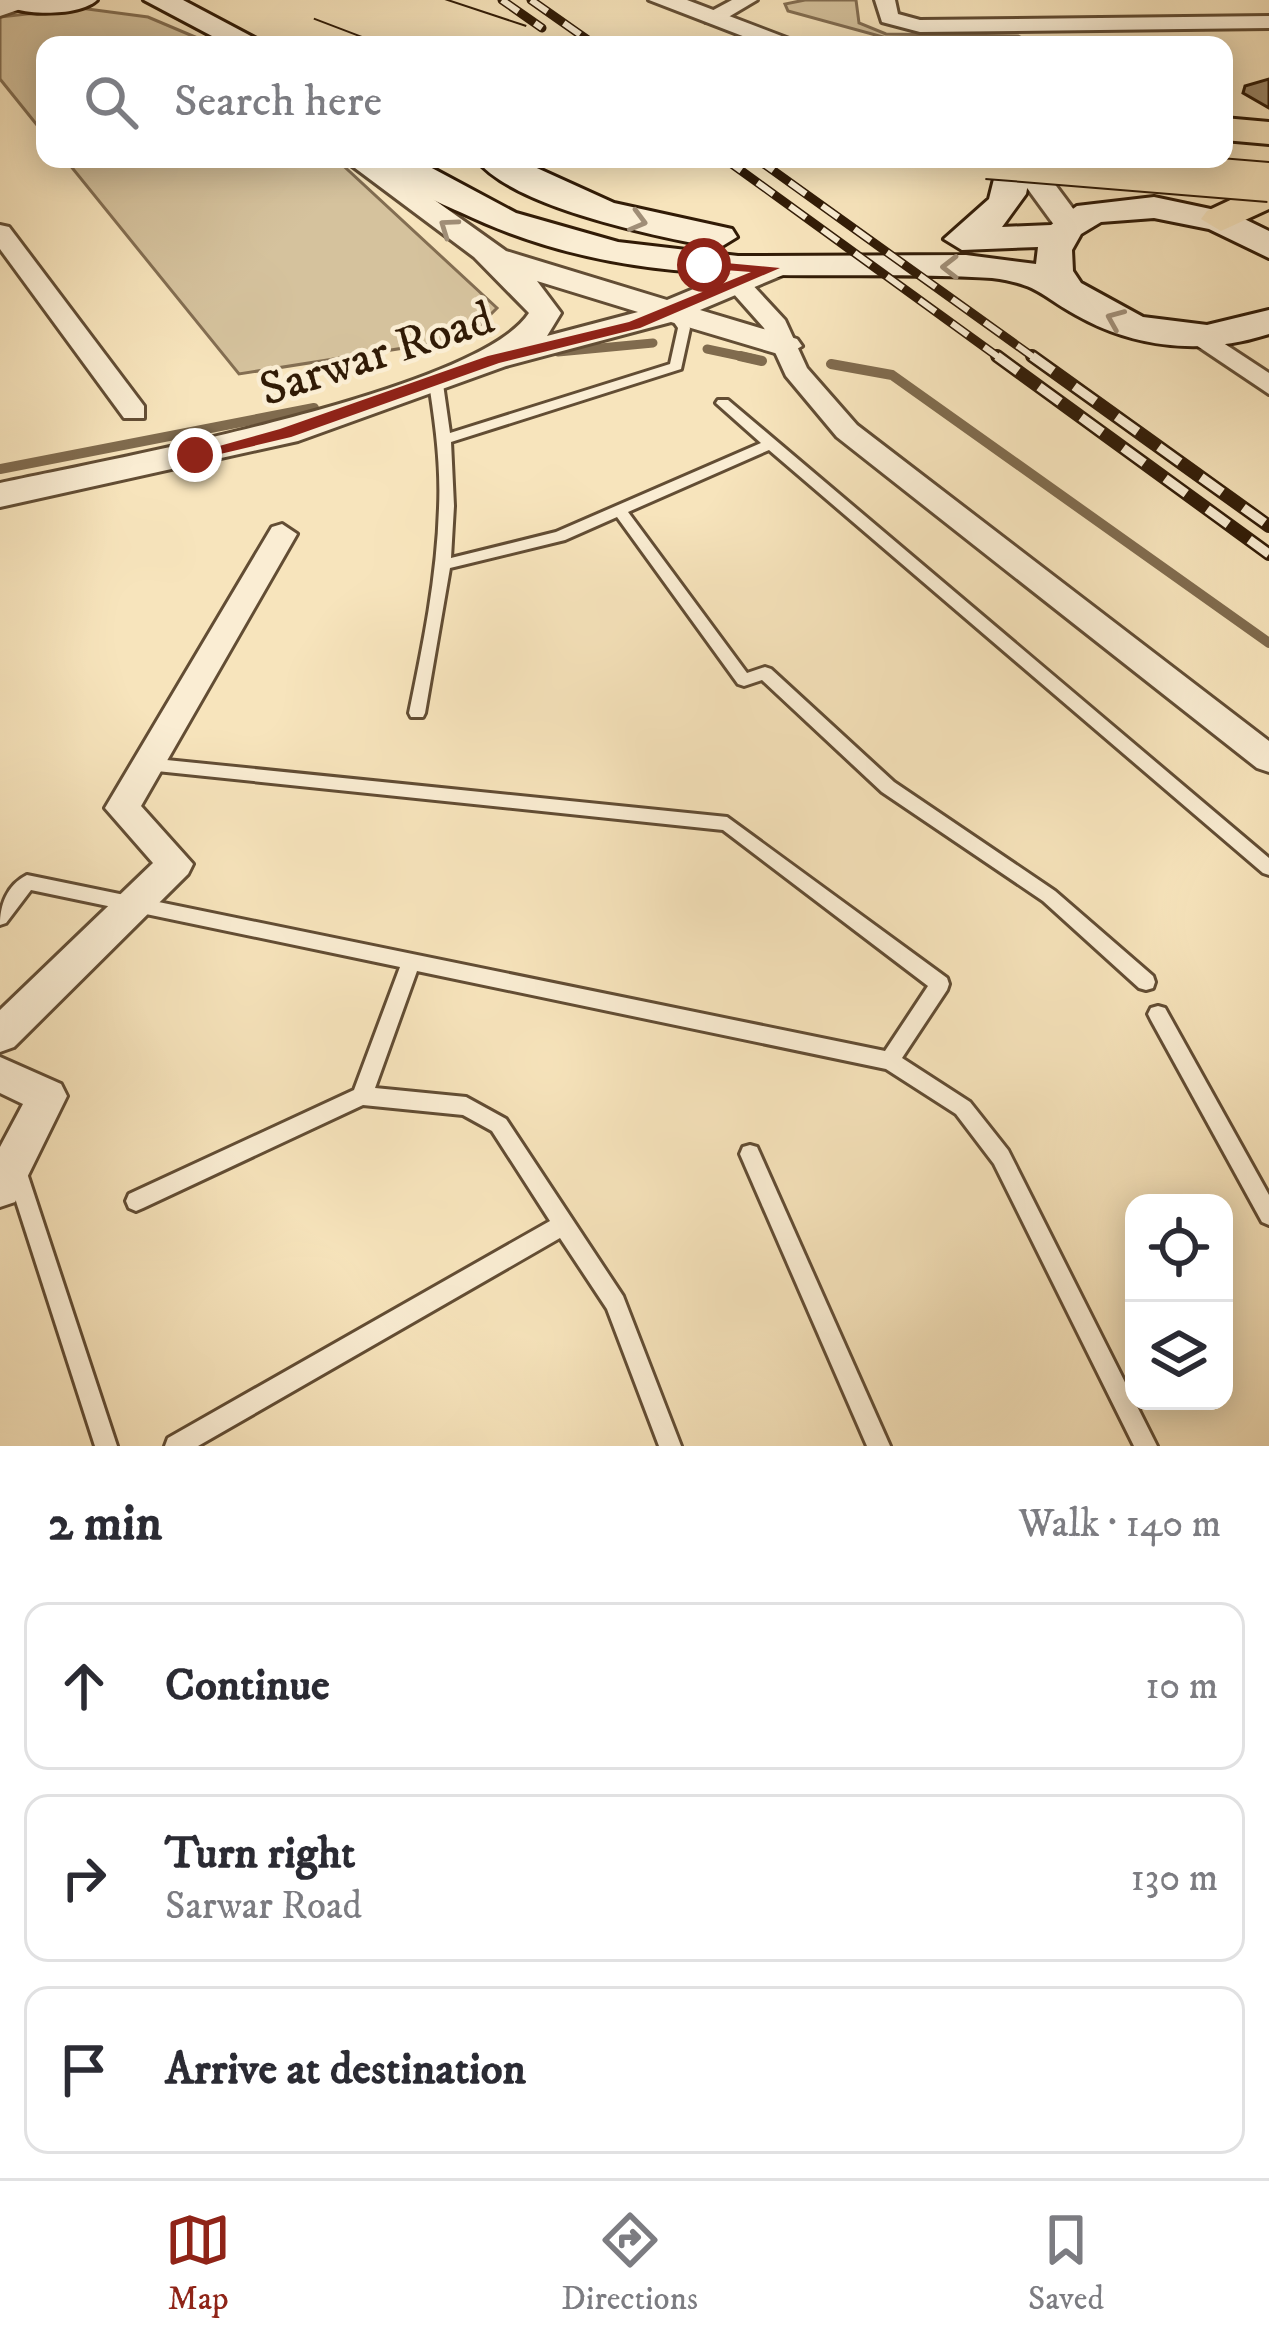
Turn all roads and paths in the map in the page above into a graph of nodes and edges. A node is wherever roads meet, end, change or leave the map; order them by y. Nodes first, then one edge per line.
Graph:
1 (82, 0) edge
2 (148, 0) edge
3 (160, 0) edge
4 (321, 0) edge
5 (384, 0) edge
6 (406, 0) edge
7 (662, 0) edge
8 (747, 0) edge
9 (885, 0) edge
10 (19, 4) edge
11 (712, 18) junction
12 (1269, 22) edge
13 (235, 36) edge
14 (408, 36) edge
15 (419, 36) edge
16 (493, 36) edge
17 (765, 36) edge
18 (1233, 130) edge
19 (1269, 133) edge
20 (1233, 159) edge
21 (1269, 161) edge
22 (370, 168) edge
23 (407, 168) edge
24 (506, 168) edge
25 (1019, 168) edge
26 (1025, 168) edge
27 (1097, 168) edge
28 (1119, 168) edge
29 (527, 182) junction
30 (1269, 182) edge
31 (1269, 194) edge
32 (1168, 207) junction
33 (485, 214) junction
34 (1241, 222) edge
35 (1066, 230) junction
36 (0, 232) edge
37 (970, 238) junction
38 (1269, 247) edge
39 (487, 256) junction
40 (772, 268) junction
41 (738, 284) junction
42 (1064, 286) junction
43 (674, 312) junction
44 (1269, 321) edge
45 (1202, 337) junction
46 (785, 346) junction
47 (494, 359) junction
48 (435, 377) junction
49 (1269, 386) edge
50 (723, 403) dead end
51 (134, 412) dead end
52 (447, 439) junction
53 (771, 444) junction
54 (0, 495) edge
55 (620, 511) junction
56 (282, 534) dead end
57 (447, 564) junction
58 (417, 712) dead end
59 (1269, 759) edge
60 (147, 764) junction
61 (1269, 868) edge
62 (134, 905) junction
63 (0, 918) edge
64 (411, 962) junction
65 (1146, 982) dead end
66 (1159, 1015) dead end
67 (0, 1035) edge
68 (890, 1061) junction
69 (0, 1074) edge
70 (362, 1096) junction
71 (750, 1154) dead end
72 (7, 1178) edge
73 (136, 1201) dead end
74 (1269, 1215) edge
75 (561, 1226) junction
76 (106, 1446) edge
77 (176, 1446) edge
78 (670, 1446) edge
79 (879, 1446) edge
80 (1146, 1446) edge

1 - 10 main road
2 - 3 main road
3 - 13 main road
4 - 15 main road, bridge
5 - 16 main road, bridge
6 - 14 main road
7 - 11 street
8 - 11 street
9 - 12 street
11 - 17 street
18 - 19 main road
20 - 21 main road
39 -> 22 street
23 - 33 main road
24 - 29 main road
25 - 37 main road
26 - 35 street
27 - 30 main road, bridge
28 - 32 street
29 - 33 main road
29 -> 37 main road
31 - 34 main road
32 - 34 main road
32 - 35 main road
33 - 40 main road
34 - 38 main road
35 - 37 main road
35 - 42 main road
36 - 51 street
39 - 43 street
39 - 47 street
40 - 41 street, Sarwar Road
42 -> 40 main road
41 - 43 street, Sarwar Road
41 - 46 street
45 -> 42 main road
43 - 46 street
43 - 47 street, Sarwar Road
43 - 52 lane
44 - 45 main road
45 - 49 street
46 - 59 street
47 - 48 street, Sarwar Road
48 - 52 lane
48 - 54 street, Sarwar Road
50 - 53 lane
52 - 57 lane
53 - 55 lane
53 - 61 lane
55 - 57 lane
55 - 65 lane
56 - 60 street
57 - 58 lane
60 - 62 street
60 - 68 lane
62 - 63 lane
62 - 64 lane
62 - 67 street
64 - 68 lane
64 - 70 lane
66 - 74 lane
68 - 80 lane
69 - 72 street
70 - 73 lane
70 - 75 lane
71 - 79 lane
72 - 76 lane
75 - 77 lane
75 - 78 lane

